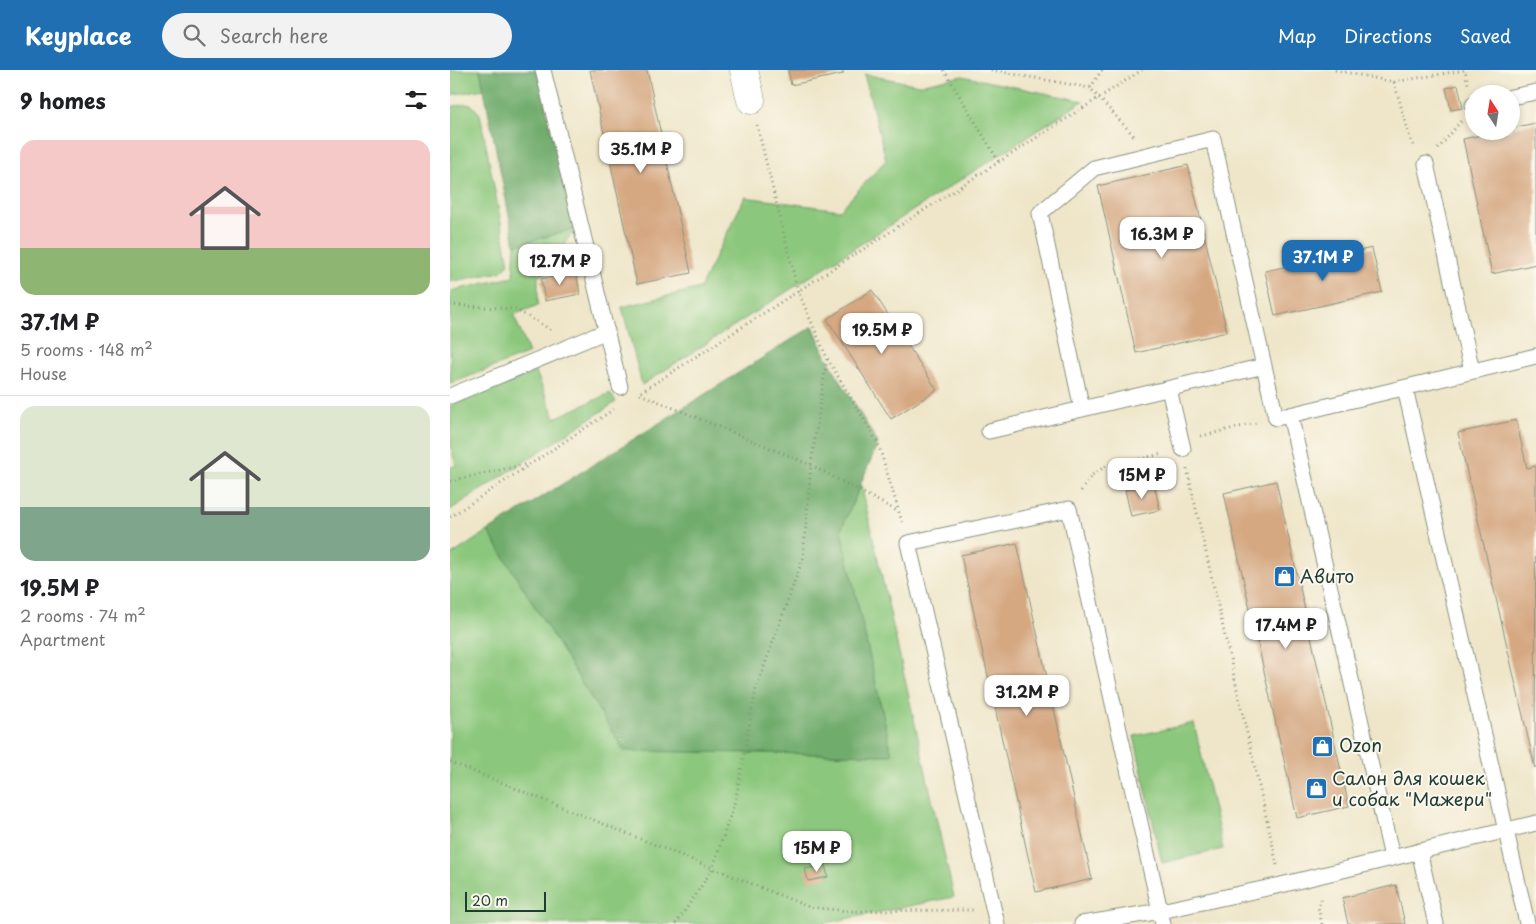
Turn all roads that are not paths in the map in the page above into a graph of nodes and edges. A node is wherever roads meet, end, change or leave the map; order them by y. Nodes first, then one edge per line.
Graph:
1 (543, 70) edge
2 (744, 70) edge
3 (1536, 92) edge
4 (1520, 95) edge
5 (751, 100) road end
6 (1426, 164) road end
7 (607, 331) junction
8 (1536, 356) edge
9 (1264, 366) junction
10 (1472, 372) junction
11 (620, 387) dead end
12 (1405, 388) junction
13 (1169, 389) junction
14 (450, 396) edge
15 (1082, 409) junction
16 (1283, 417) junction
17 (988, 431) dead end
18 (1182, 445) road end
19 (1536, 823) edge
20 (1506, 830) junction
21 (1419, 850) junction
22 (1392, 857) junction
23 (995, 917) edge
24 (1162, 917) edge
25 (1527, 923) edge
26 (1082, 924) edge
27 (1436, 924) edge

1 - 7 lane
2 - 5 street
3 - 4 lane
6 - 10 lane
7 - 11 lane
7 - 14 lane
8 - 10 lane
9 - 13 lane
9 - 15 lane
9 - 16 lane
10 - 12 lane
12 - 16 lane
12 - 20 lane
13 - 15 lane
13 - 18 lane
15 - 17 lane
16 - 22 lane
19 - 20 lane
20 - 21 lane
20 - 25 lane
21 - 22 lane
21 - 27 lane
22 - 24 lane
23 - 24 lane
24 - 26 lane

